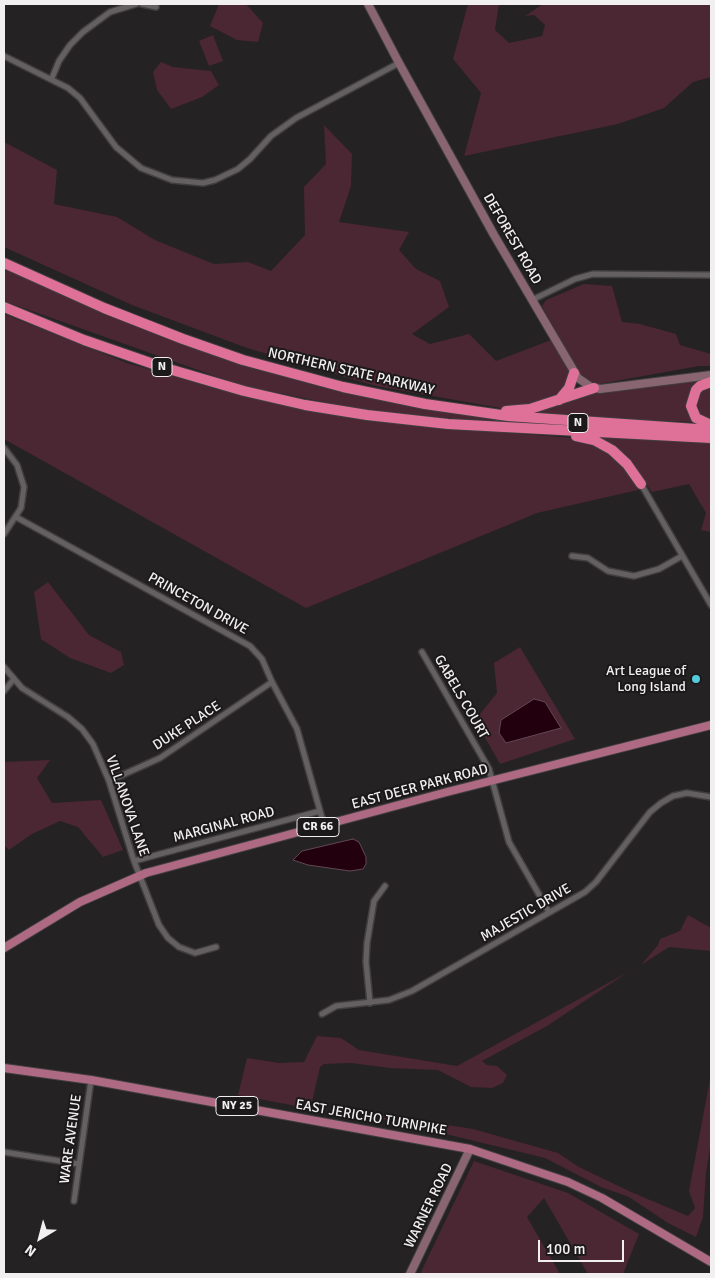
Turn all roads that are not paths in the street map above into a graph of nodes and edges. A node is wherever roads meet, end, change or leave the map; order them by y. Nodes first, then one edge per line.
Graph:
1 (136, 4) edge
2 (142, 4) edge
3 (368, 4) edge
4 (156, 7) dead end
5 (4, 56) edge
6 (399, 63) junction
7 (52, 78) junction
8 (4, 263) edge
9 (711, 275) edge
10 (532, 300) junction
11 (4, 307) edge
12 (574, 373) junction
13 (711, 376) edge
14 (711, 382) edge
15 (594, 388) junction
16 (558, 400) junction
17 (445, 408) junction
18 (711, 426) edge
19 (535, 428) junction
20 (711, 430) edge
21 (711, 438) edge
22 (4, 448) edge
23 (641, 484) joint
24 (16, 517) junction
25 (4, 534) edge
26 (572, 556) dead end
27 (682, 556) junction
28 (711, 605) edge
29 (422, 652) dead end
30 (4, 667) edge
31 (13, 680) junction
32 (272, 682) junction
33 (4, 691) edge
34 (711, 725) edge
35 (493, 780) junction
36 (109, 781) junction
37 (711, 796) edge
38 (320, 811) junction
39 (324, 825) junction
40 (134, 861) junction
41 (140, 875) junction
42 (385, 886) dead end
43 (549, 912) junction
44 (216, 947) dead end
45 (4, 948) edge
46 (370, 1002) junction
47 (322, 1014) dead end
48 (4, 1068) edge
49 (91, 1080) junction
50 (470, 1149) junction
51 (4, 1152) edge
52 (79, 1164) junction
53 (74, 1201) dead end
54 (711, 1262) edge
55 (410, 1274) edge

1 - 7 street
2 - 4 street
3 - 6 street, DEFOREST ROAD
5 - 7 street
6 - 7 street
6 - 10 street, DEFOREST ROAD
8 - 17 highway, NORTHERN STATE PARKWAY / N
9 - 10 street
10 - 12 street, DEFOREST ROAD
11 - 19 highway, N
12 - 15 street, DEFOREST ROAD
12 - 16 highway
13 - 15 street
14 - 18 highway
15 - 16 highway
16 - 17 highway
17 - 20 highway, NORTHERN STATE PARKWAY / N
19 - 21 highway, N
19 - 23 highway
22 - 24 street
23 - 27 street
24 - 25 street
24 - 32 street, PRINCETON DRIVE
26 - 27 street
27 - 28 street
29 - 35 street, GABELS COURT
30 - 31 street, VILLANOVA LANE
31 - 33 street
31 - 36 street, VILLANOVA LANE
32 - 36 street, DUKE PLACE
32 - 38 street, PRINCETON DRIVE
34 - 35 main road, EAST DEER PARK ROAD / CR 66
35 - 39 main road, EAST DEER PARK ROAD / CR 66
35 - 43 street, GABELS COURT
36 - 40 street, VILLANOVA LANE
37 - 43 street, MAJESTIC DRIVE
38 - 39 street, PRINCETON DRIVE
38 - 40 street, MARGINAL ROAD
39 - 41 main road, EAST DEER PARK ROAD / CR 66
40 - 41 street, VILLANOVA LANE
41 - 44 street, VILLANOVA LANE
41 - 45 main road, EAST DEER PARK ROAD / CR 66
42 - 46 street
43 - 46 street, MAJESTIC DRIVE
46 - 47 street, MAJESTIC DRIVE
48 - 49 main road, EAST JERICHO TURNPIKE / NY 25
49 - 50 main road, EAST JERICHO TURNPIKE / NY 25
49 - 52 street, WARE AVENUE
50 - 54 main road, EAST JERICHO TURNPIKE / NY 25
50 - 55 street, WARNER ROAD
51 - 52 street
52 - 53 street, WARE AVENUE

